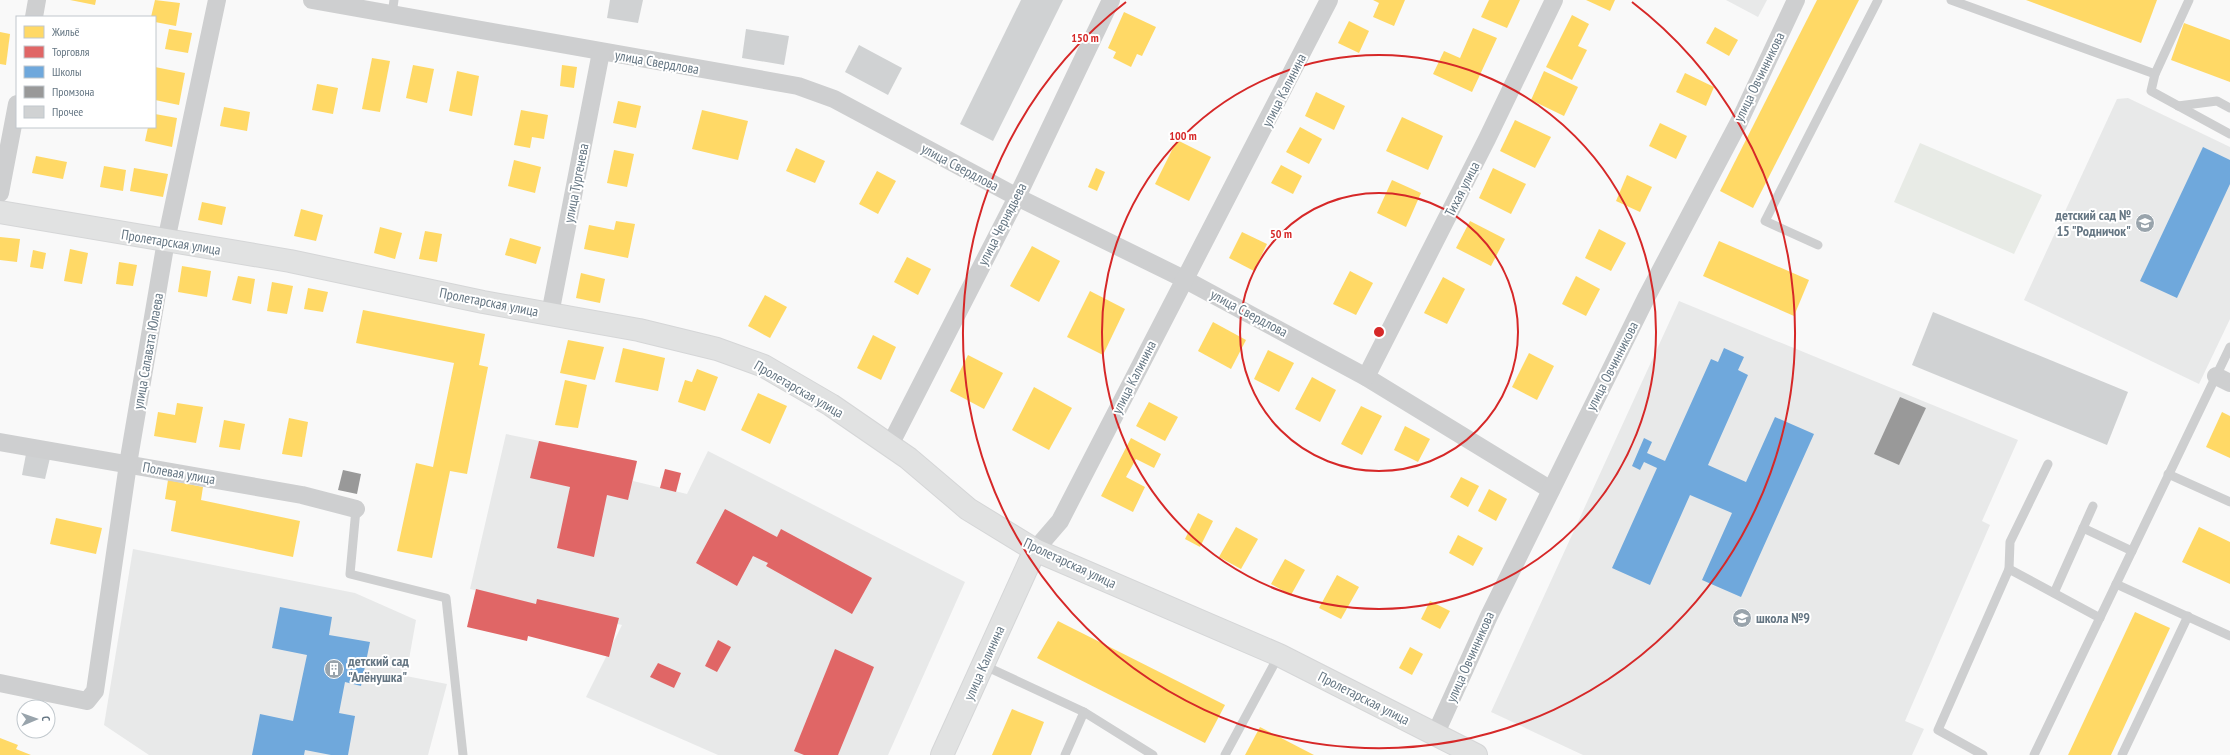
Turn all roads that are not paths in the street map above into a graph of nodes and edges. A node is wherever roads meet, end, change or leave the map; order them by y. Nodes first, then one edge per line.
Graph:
1 (37, 0) edge
2 (217, 0) edge
3 (312, 0) edge
4 (1111, 0) edge
5 (1329, 0) edge
6 (1554, 0) edge
7 (1796, 0) edge
8 (1878, 0) edge
9 (1951, 0) edge
10 (2189, 0) edge
11 (393, 7) edge
12 (34, 16) edge
13 (601, 52) junction
14 (2155, 74) junction
15 (2178, 106) junction
16 (2230, 108) edge
17 (16, 109) edge
18 (2230, 134) edge
19 (0, 193) edge
20 (1016, 197) junction
21 (0, 212) edge
22 (166, 241) junction
23 (1818, 245) dead end
24 (1184, 279) junction
25 (550, 314) junction
26 (2230, 347) edge
27 (1366, 376) junction
28 (2223, 379) edge
29 (0, 442) edge
30 (890, 445) junction
31 (128, 464) junction
32 (2048, 464) dead end
33 (2168, 474) junction
34 (1551, 490) junction
35 (2230, 502) edge
36 (2093, 506) dead end
37 (356, 509) joint
38 (2083, 528) junction
39 (1035, 550) junction
40 (2132, 551) junction
41 (2009, 569) junction
42 (2116, 584) junction
43 (2054, 593) junction
44 (2188, 616) junction
45 (2100, 618) junction
46 (2230, 636) edge
47 (1279, 655) junction
48 (983, 665) junction
49 (0, 683) edge
50 (1084, 712) junction
51 (1435, 735) junction
52 (463, 755) edge
53 (942, 755) edge
54 (1065, 755) edge
55 (1153, 755) edge
56 (1225, 755) edge
57 (1476, 755) edge
58 (1982, 755) edge
59 (2034, 755) edge
60 (2122, 755) edge

1 - 12 street
2 - 22 street, улица Салавата Юлаева
3 - 11 street, улица Свердлова
4 - 20 street, улица Чернядьева
5 - 24 street, улица Калинина
6 - 27 street, Тихая улица
7 - 34 street, улица Овчинникова
8 - 23 lane
9 - 14 lane
10 - 14 lane
11 - 13 street, улица Свердлова
13 - 20 street, улица Свердлова
13 - 25 street, улица Тургенева
14 - 15 lane
15 - 16 lane
15 - 18 lane
17 - 19 street
20 - 24 street, улица Свердлова
20 - 30 street, улица Чернядьева
21 - 22 street, Пролетарская улица
22 - 25 street, Пролетарская улица
22 - 31 street, улица Салавата Юлаева
24 - 27 street, улица Свердлова
24 - 39 street, улица Калинина
25 - 30 street, Пролетарская улица
26 - 28 lane
27 - 34 street, улица Свердлова
28 - 33 lane
29 - 31 street, Полевая улица
30 - 39 street, Пролетарская улица
31 - 37 street, Полевая улица
31 - 49 street, улица Салавата Юлаева
32 - 41 lane
33 - 35 lane
33 - 40 lane
34 - 51 street, улица Овчинникова
36 - 38 lane
37 - 52 lane
38 - 40 lane
38 - 43 lane
39 - 47 street, Пролетарская улица
39 - 48 street, улица Калинина
40 - 42 lane
41 - 43 lane
41 - 58 lane
42 - 44 lane
42 - 45 lane
43 - 45 lane
44 - 46 lane
44 - 60 lane
45 - 59 lane
47 - 51 street, Пролетарская улица
47 - 56 lane
48 - 50 lane
48 - 53 street, улица Калинина
50 - 54 lane
50 - 55 lane
51 - 57 street, Пролетарская улица

